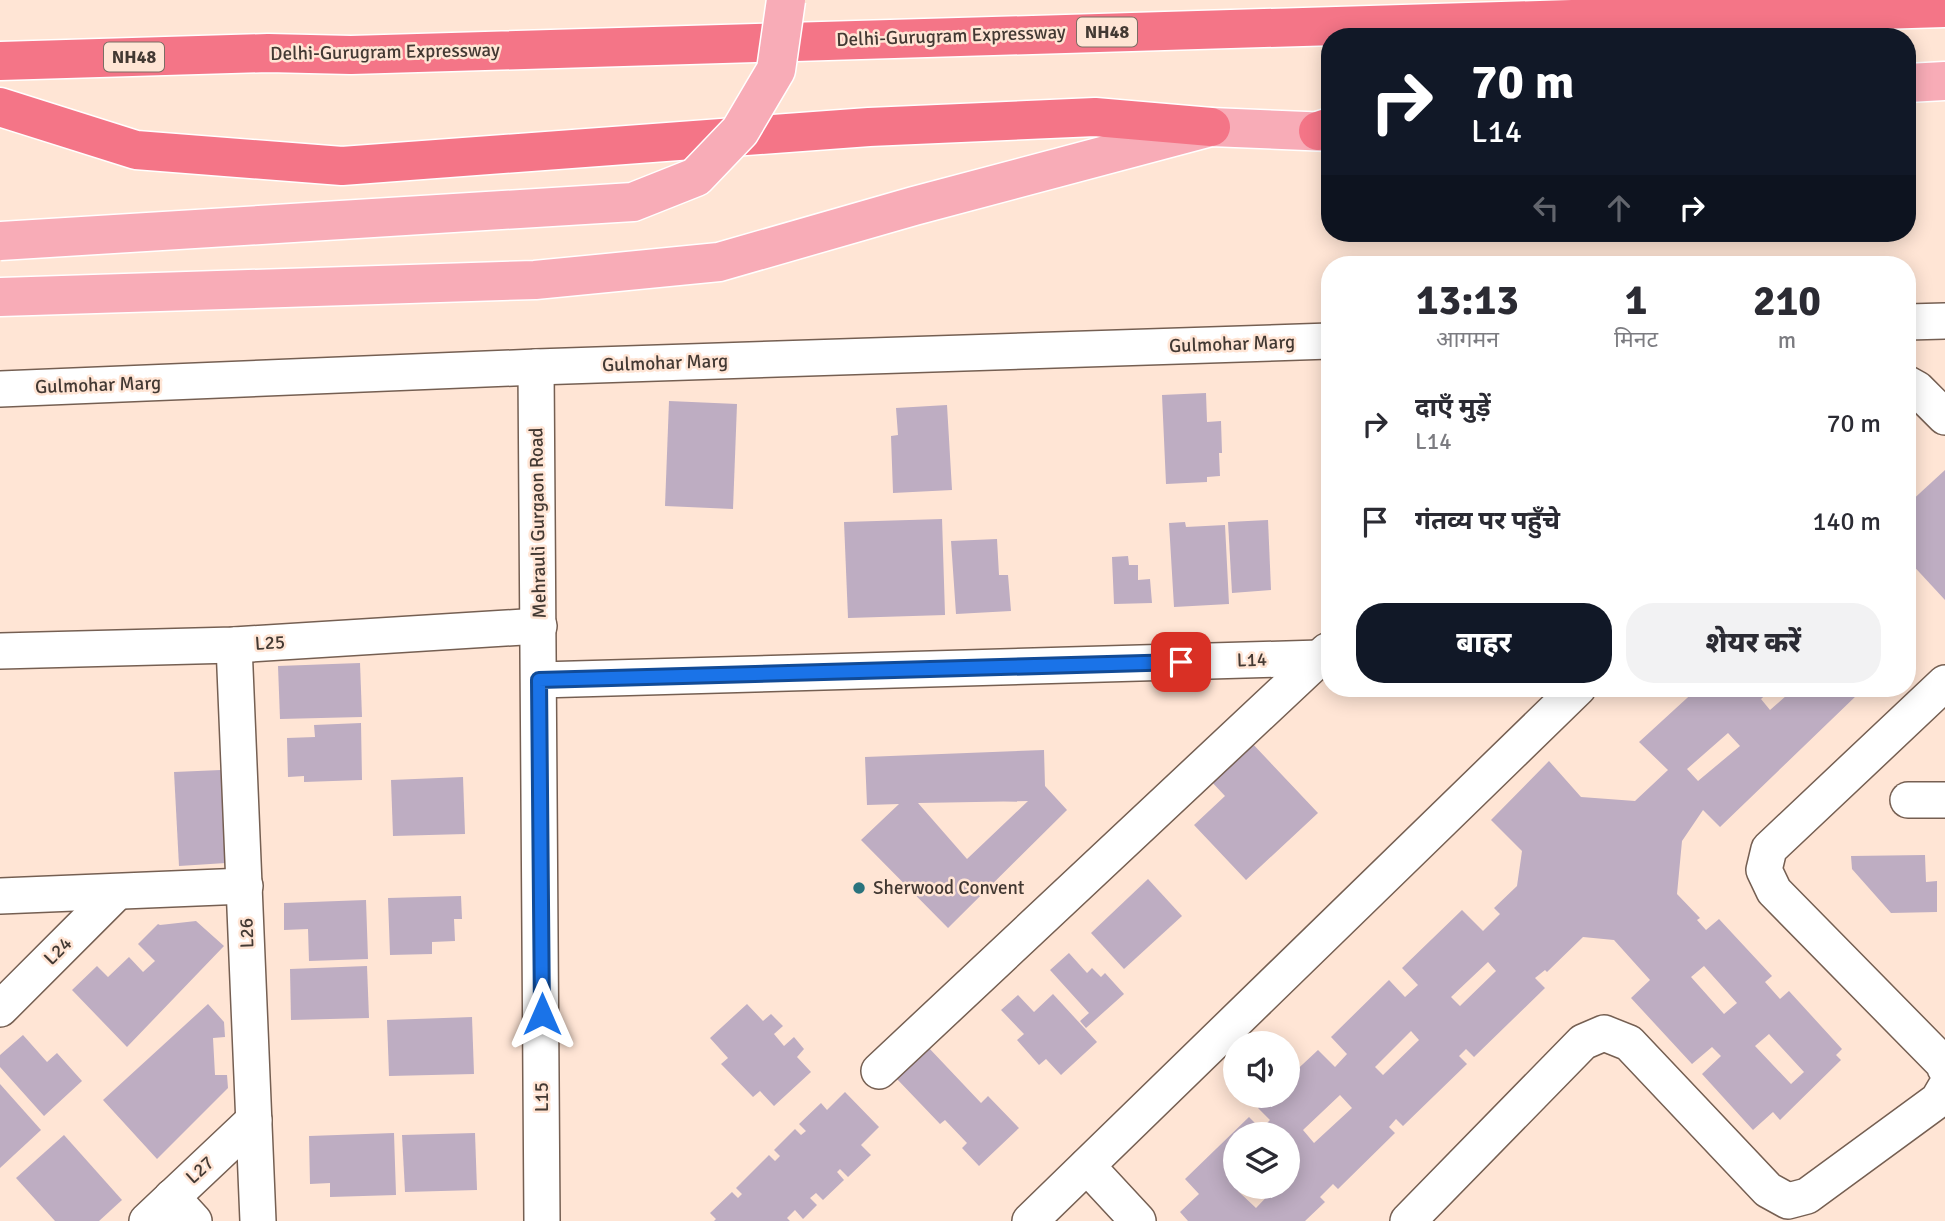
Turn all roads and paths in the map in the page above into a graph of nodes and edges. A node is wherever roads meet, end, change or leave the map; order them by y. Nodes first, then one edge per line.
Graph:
1 (786, 0) edge
2 (1945, 8) edge
3 (1634, 17) junction
4 (1604, 28) edge
5 (0, 61) edge
6 (1945, 81) edge
7 (1916, 83) edge
8 (0, 107) edge
9 (1211, 127) junction
10 (1321, 130) edge
11 (0, 241) edge
12 (0, 297) edge
13 (1945, 321) edge
14 (1916, 322) edge
15 (1321, 341) edge
16 (536, 367) junction
17 (1916, 388) edge
18 (0, 389) edge
19 (1945, 417) edge
20 (539, 626) junction
21 (234, 645) junction
22 (0, 652) edge
23 (1321, 654) edge
24 (1321, 658) edge
25 (539, 680) junction
26 (1923, 692) edge
27 (1569, 697) edge
28 (1908, 800) dead end
29 (1945, 800) edge
30 (245, 886) junction
31 (116, 893) junction
32 (0, 897) edge
33 (0, 1009) edge
34 (1945, 1068) edge
35 (879, 1070) dead end
36 (1945, 1088) edge
37 (254, 1120) junction
38 (1087, 1166) junction
39 (183, 1209) edge
40 (147, 1221) edge
41 (258, 1221) edge
42 (542, 1221) edge
43 (1030, 1221) edge
44 (1138, 1221) edge
45 (1408, 1221) edge

1 - 11 main road, bridge
2 - 3 highway, Delhi-Gurugram Expressway / NH48
3 - 4 highway
3 - 5 highway, Delhi-Gurugram Expressway / NH48
6 - 7 main road
8 - 9 highway
9 - 10 main road
9 - 12 main road
13 - 14 street
15 - 16 street, Gulmohar Marg
16 - 18 street, Gulmohar Marg
16 - 20 street, Mehrauli Gurgaon Road
17 - 19 street
20 - 21 street, L25
20 - 25 street, Mehrauli Gurgaon Road
21 - 22 street, L25
21 - 30 street, L26
23 - 25 street, L14
24 - 35 street, L14
25 - 42 street, L15
26 - 34 street
27 - 38 street
28 - 29 street
30 - 31 street
30 - 37 street, L26
31 - 32 street
31 - 33 street, L24
36 - 45 street
37 - 39 street, L27
37 - 41 street, L26
38 - 43 street
38 - 44 street
39 - 40 street, L27

